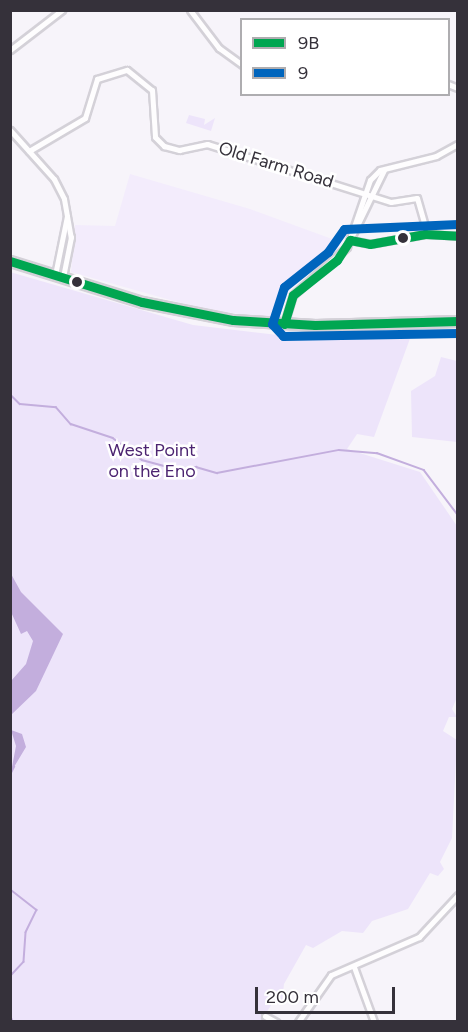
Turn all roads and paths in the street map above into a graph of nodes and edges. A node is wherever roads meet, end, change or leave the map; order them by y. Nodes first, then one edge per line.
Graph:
1 (62, 10) edge
2 (190, 10) edge
3 (10, 50) edge
4 (240, 64) edge
5 (10, 130) edge
6 (458, 144) edge
7 (29, 151) junction
8 (384, 170) junction
9 (362, 193) junction
10 (369, 195) junction
11 (427, 234) junction
12 (458, 236) edge
13 (350, 240) junction
14 (10, 261) edge
15 (59, 276) junction
16 (458, 321) edge
17 (284, 324) junction
18 (458, 896) edge
19 (354, 967) junction
20 (266, 1016) dead end
21 (276, 1022) edge
22 (298, 1022) edge
23 (374, 1022) edge

1 - 3 street
2 - 4 street
5 - 7 street
6 - 8 street
7 - 9 street, Old Farm Road
7 - 15 street
8 - 9 street
8 - 10 street
9 - 10 street, Old Farm Road
9 - 13 street
10 - 11 street, Old Farm Road
10 - 13 street
11 - 12 street
11 - 13 street
13 - 17 street
14 - 15 highway
15 - 17 highway
16 - 17 highway
18 - 19 street
19 - 22 street
19 - 23 street
20 - 21 street

